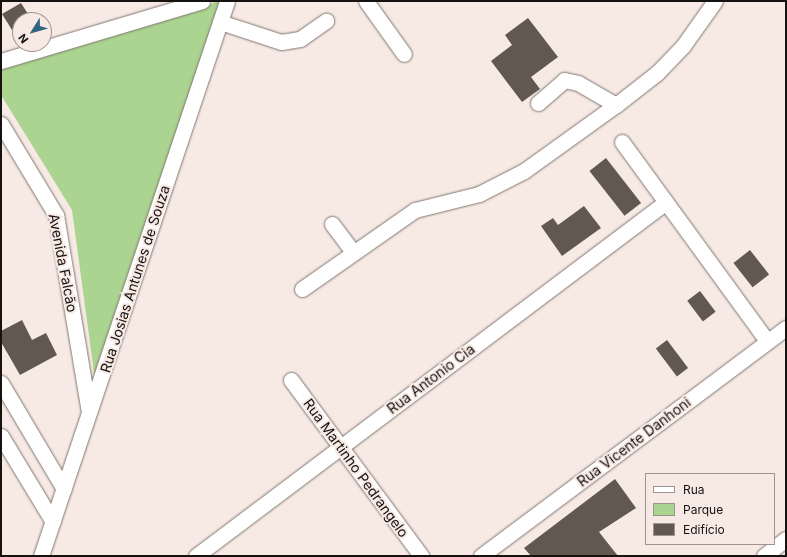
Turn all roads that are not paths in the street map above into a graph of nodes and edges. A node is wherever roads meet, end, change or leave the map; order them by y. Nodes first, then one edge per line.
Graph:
1 (202, 1) edge
2 (227, 1) edge
3 (366, 1) edge
4 (714, 1) edge
5 (170, 6) edge
6 (326, 21) dead end
7 (220, 22) junction
8 (404, 54) dead end
9 (1, 61) edge
10 (538, 103) dead end
11 (616, 105) junction
12 (1, 124) edge
13 (622, 142) dead end
14 (666, 202) junction
15 (332, 224) dead end
16 (353, 252) junction
17 (302, 289) dead end
18 (786, 328) edge
19 (767, 341) junction
20 (291, 380) dead end
21 (1, 383) edge
22 (90, 415) junction
23 (1, 436) edge
24 (340, 447) junction
25 (64, 489) junction
26 (53, 522) junction
27 (786, 539) edge
28 (41, 556) edge
29 (196, 556) edge
30 (421, 556) edge
31 (481, 556) edge
32 (764, 556) edge

1 - 5 street
2 - 7 street, Rua Josias Antunes de Souza
3 - 8 street
4 - 11 street
5 - 9 street
6 - 7 street
7 - 22 street, Rua Josias Antunes de Souza
10 - 11 street
11 - 16 street
12 - 22 street, Avenida Falcão
13 - 14 street
14 - 19 street
14 - 24 street, Rua Antonio Cia
15 - 16 street
16 - 17 street
18 - 19 street, Rua Vicente Danhoni
19 - 31 street, Rua Vicente Danhoni
20 - 24 street, Rua Martinho Pedrangelo
21 - 25 street
22 - 25 street, Rua Josias Antunes de Souza
23 - 26 street
24 - 29 street, Rua Antonio Cia
24 - 30 street, Rua Martinho Pedrangelo
25 - 26 street, Rua Josias Antunes de Souza
26 - 28 street, Rua Josias Antunes de Souza
27 - 32 street

